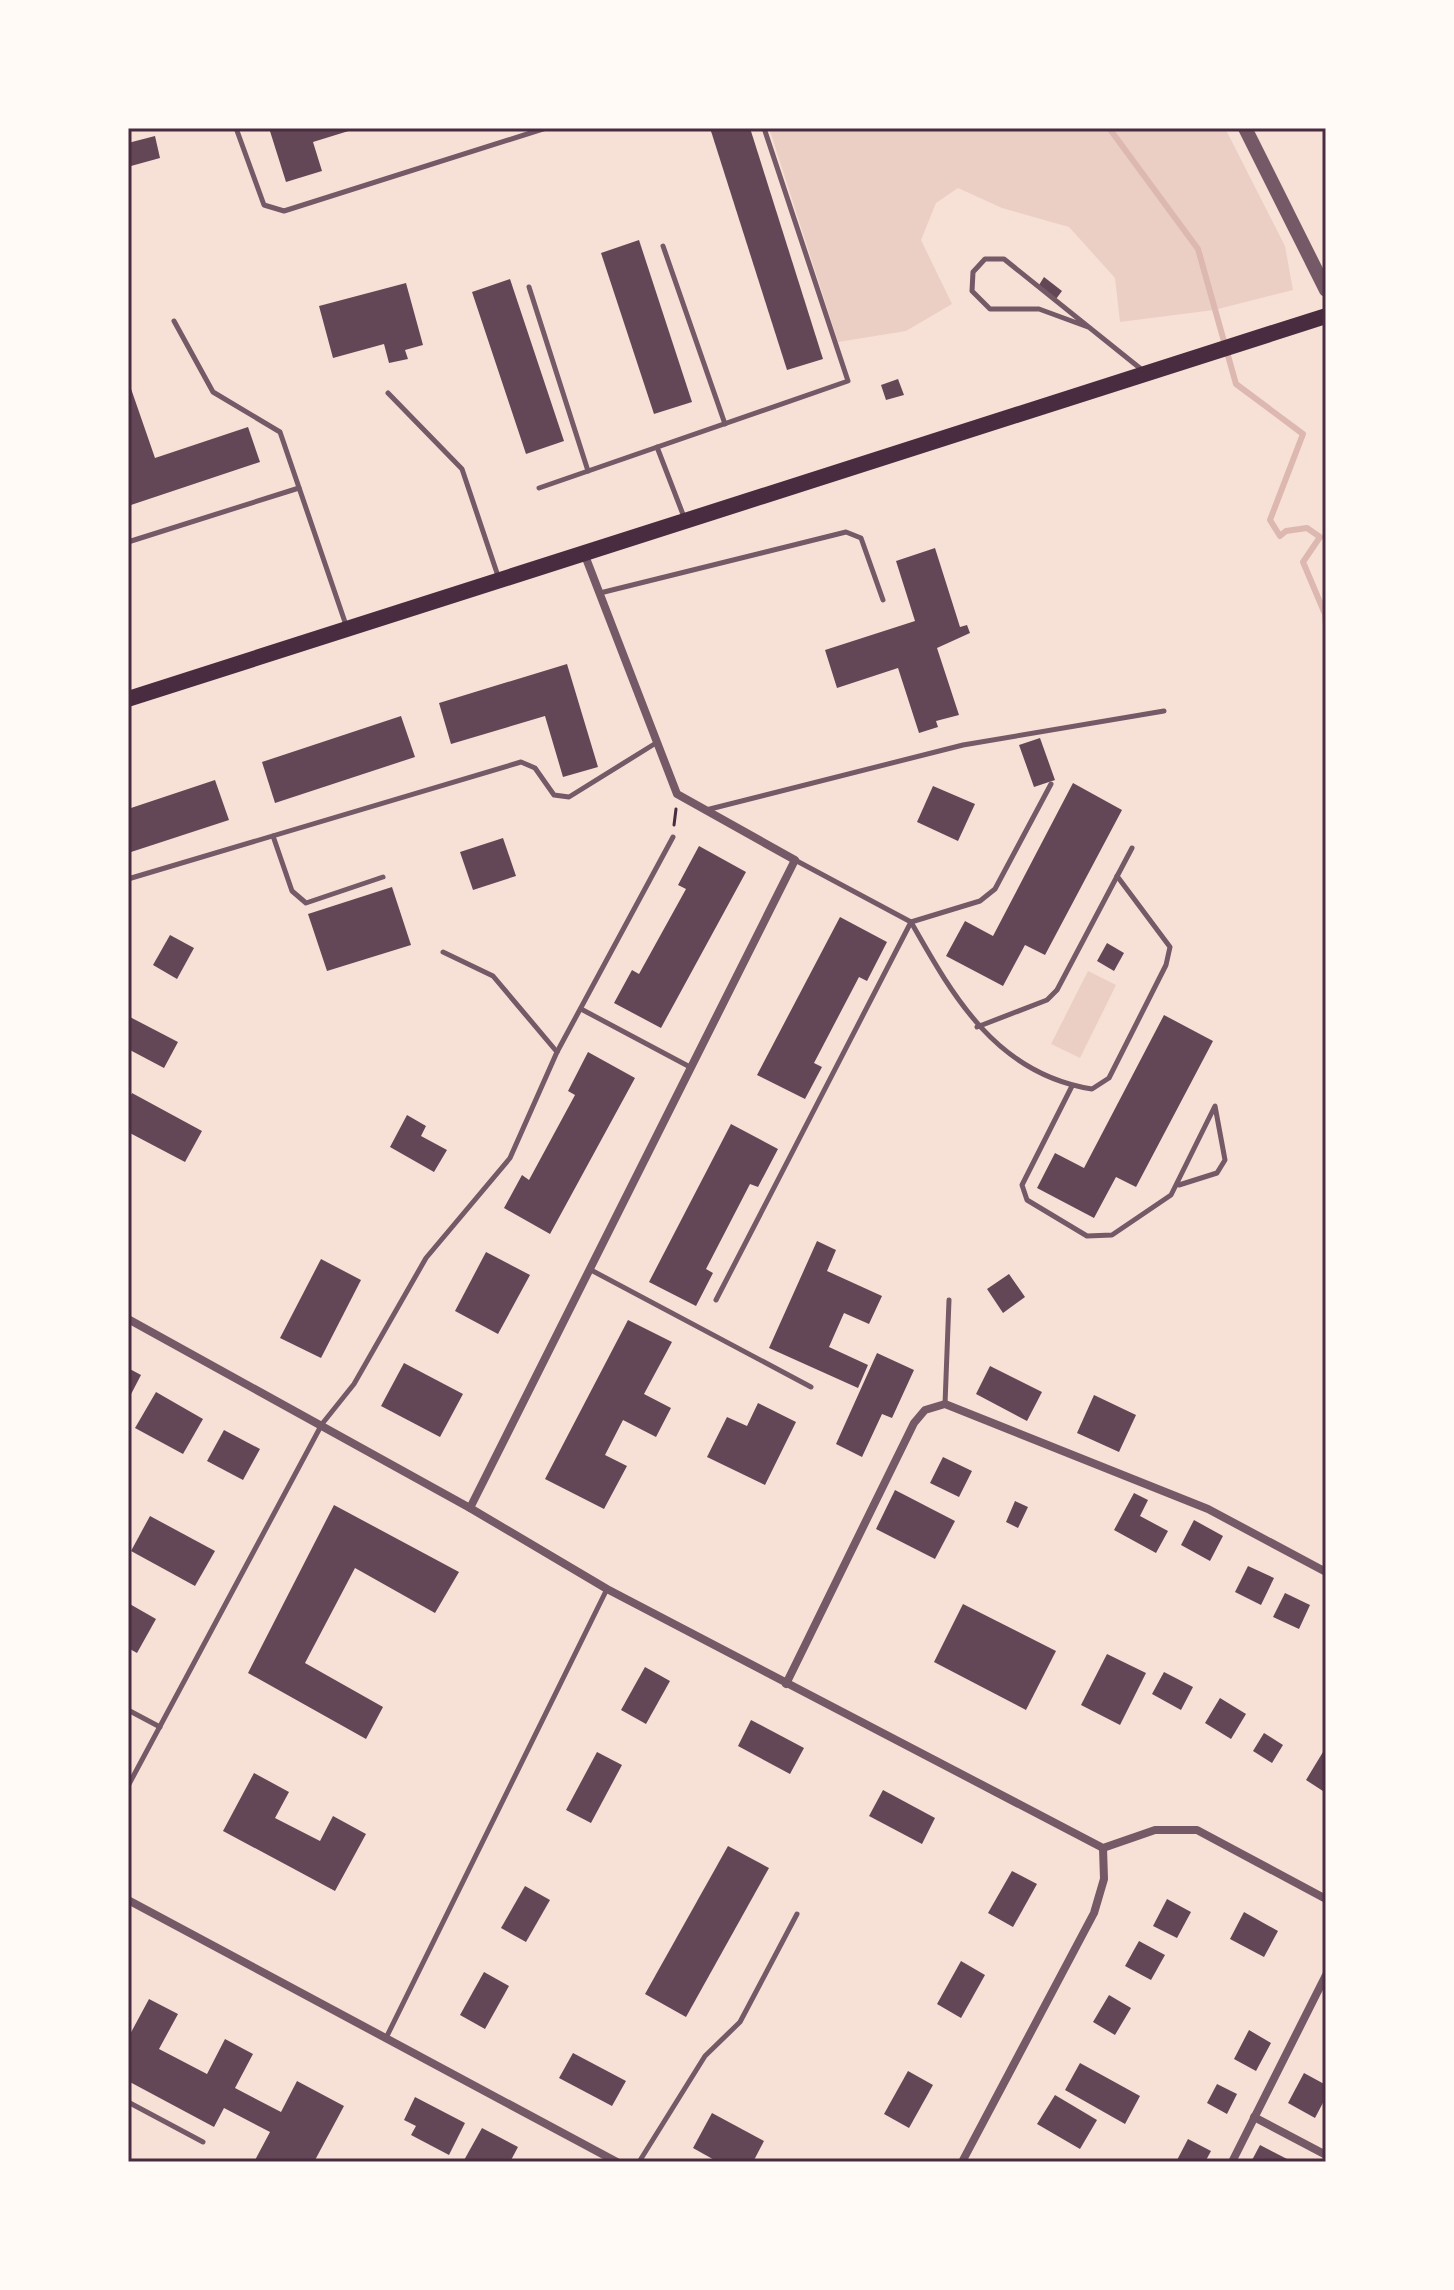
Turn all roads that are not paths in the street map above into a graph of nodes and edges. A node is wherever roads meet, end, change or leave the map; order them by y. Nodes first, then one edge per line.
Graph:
1 (236, 128) edge
2 (546, 128) edge
3 (764, 128) edge
4 (1245, 128) edge
5 (663, 246) dead end
6 (529, 287) dead end
7 (1326, 290) edge
8 (1326, 316) edge
9 (174, 321) dead end
10 (1088, 327) junction
11 (1148, 375) junction
12 (388, 393) dead end
13 (725, 424) junction
14 (657, 447) junction
15 (588, 471) junction
16 (299, 488) junction
17 (539, 488) dead end
18 (686, 521) junction
19 (128, 542) edge
20 (584, 553) junction
21 (499, 580) junction
22 (599, 594) junction
23 (883, 600) dead end
24 (348, 629) junction
25 (128, 699) edge
26 (1164, 711) dead end
27 (657, 742) junction
28 (1051, 784) dead end
29 (705, 810) junction
30 (273, 836) junction
31 (673, 837) road end
32 (1132, 848) dead end
33 (795, 860) junction
34 (1117, 876) junction
35 (383, 877) dead end
36 (128, 879) edge
37 (911, 922) junction
38 (443, 952) dead end
39 (581, 1009) junction
40 (977, 1027) junction
41 (557, 1052) junction
42 (692, 1069) junction
43 (1072, 1086) junction
44 (1179, 1185) junction
45 (591, 1270) junction
46 (716, 1300) dead end
47 (949, 1300) dead end
48 (128, 1319) edge
49 (811, 1387) dead end
50 (945, 1404) junction
51 (322, 1424) junction
52 (470, 1508) junction
53 (1326, 1572) edge
54 (607, 1589) junction
55 (786, 1684) junction
56 (128, 1710) edge
57 (160, 1727) junction
58 (128, 1786) edge
59 (1103, 1848) junction
60 (1326, 1899) edge
61 (128, 1900) edge
62 (797, 1914) dead end
63 (1326, 1975) edge
64 (386, 2038) junction
65 (128, 2102) edge
66 (1254, 2117) junction
67 (203, 2142) dead end
68 (1326, 2155) edge
69 (617, 2162) edge
70 (639, 2162) edge
71 (962, 2162) edge
72 (1232, 2162) edge

1 - 2 lane
3 - 13 lane
4 - 7 street
5 - 13 lane
6 - 15 lane
8 - 11 main road
9 - 16 lane
10 - 10 lane
10 - 11 lane
11 - 18 main road
12 - 21 lane
13 - 14 lane
14 - 15 lane
14 - 18 lane
15 - 17 lane
16 - 19 lane
16 - 24 lane
18 - 20 main road
20 - 21 main road
20 - 22 street
21 - 24 main road
22 - 23 lane
22 - 27 street
24 - 25 main road
26 - 29 lane
27 - 29 street
27 - 30 lane
28 - 37 lane
29 - 33 street
30 - 35 lane
30 - 36 lane
31 - 39 lane
32 - 34 lane
33 - 37 lane
33 - 42 street
34 - 40 lane
34 - 43 lane
37 - 40 lane
37 - 46 lane
38 - 41 lane
39 - 41 lane
39 - 42 lane
40 - 43 lane
41 - 51 lane
42 - 45 street
43 - 44 lane
44 - 44 lane
45 - 49 lane
45 - 52 street
47 - 50 lane
48 - 51 street
50 - 53 street
50 - 55 street
51 - 52 street
51 - 57 lane
52 - 54 street
54 - 55 street
54 - 64 lane
55 - 59 street
56 - 57 lane
57 - 58 lane
59 - 60 street
59 - 71 street
61 - 64 street
62 - 70 lane
63 - 66 street
64 - 69 street
65 - 67 lane
66 - 68 street
66 - 72 street

